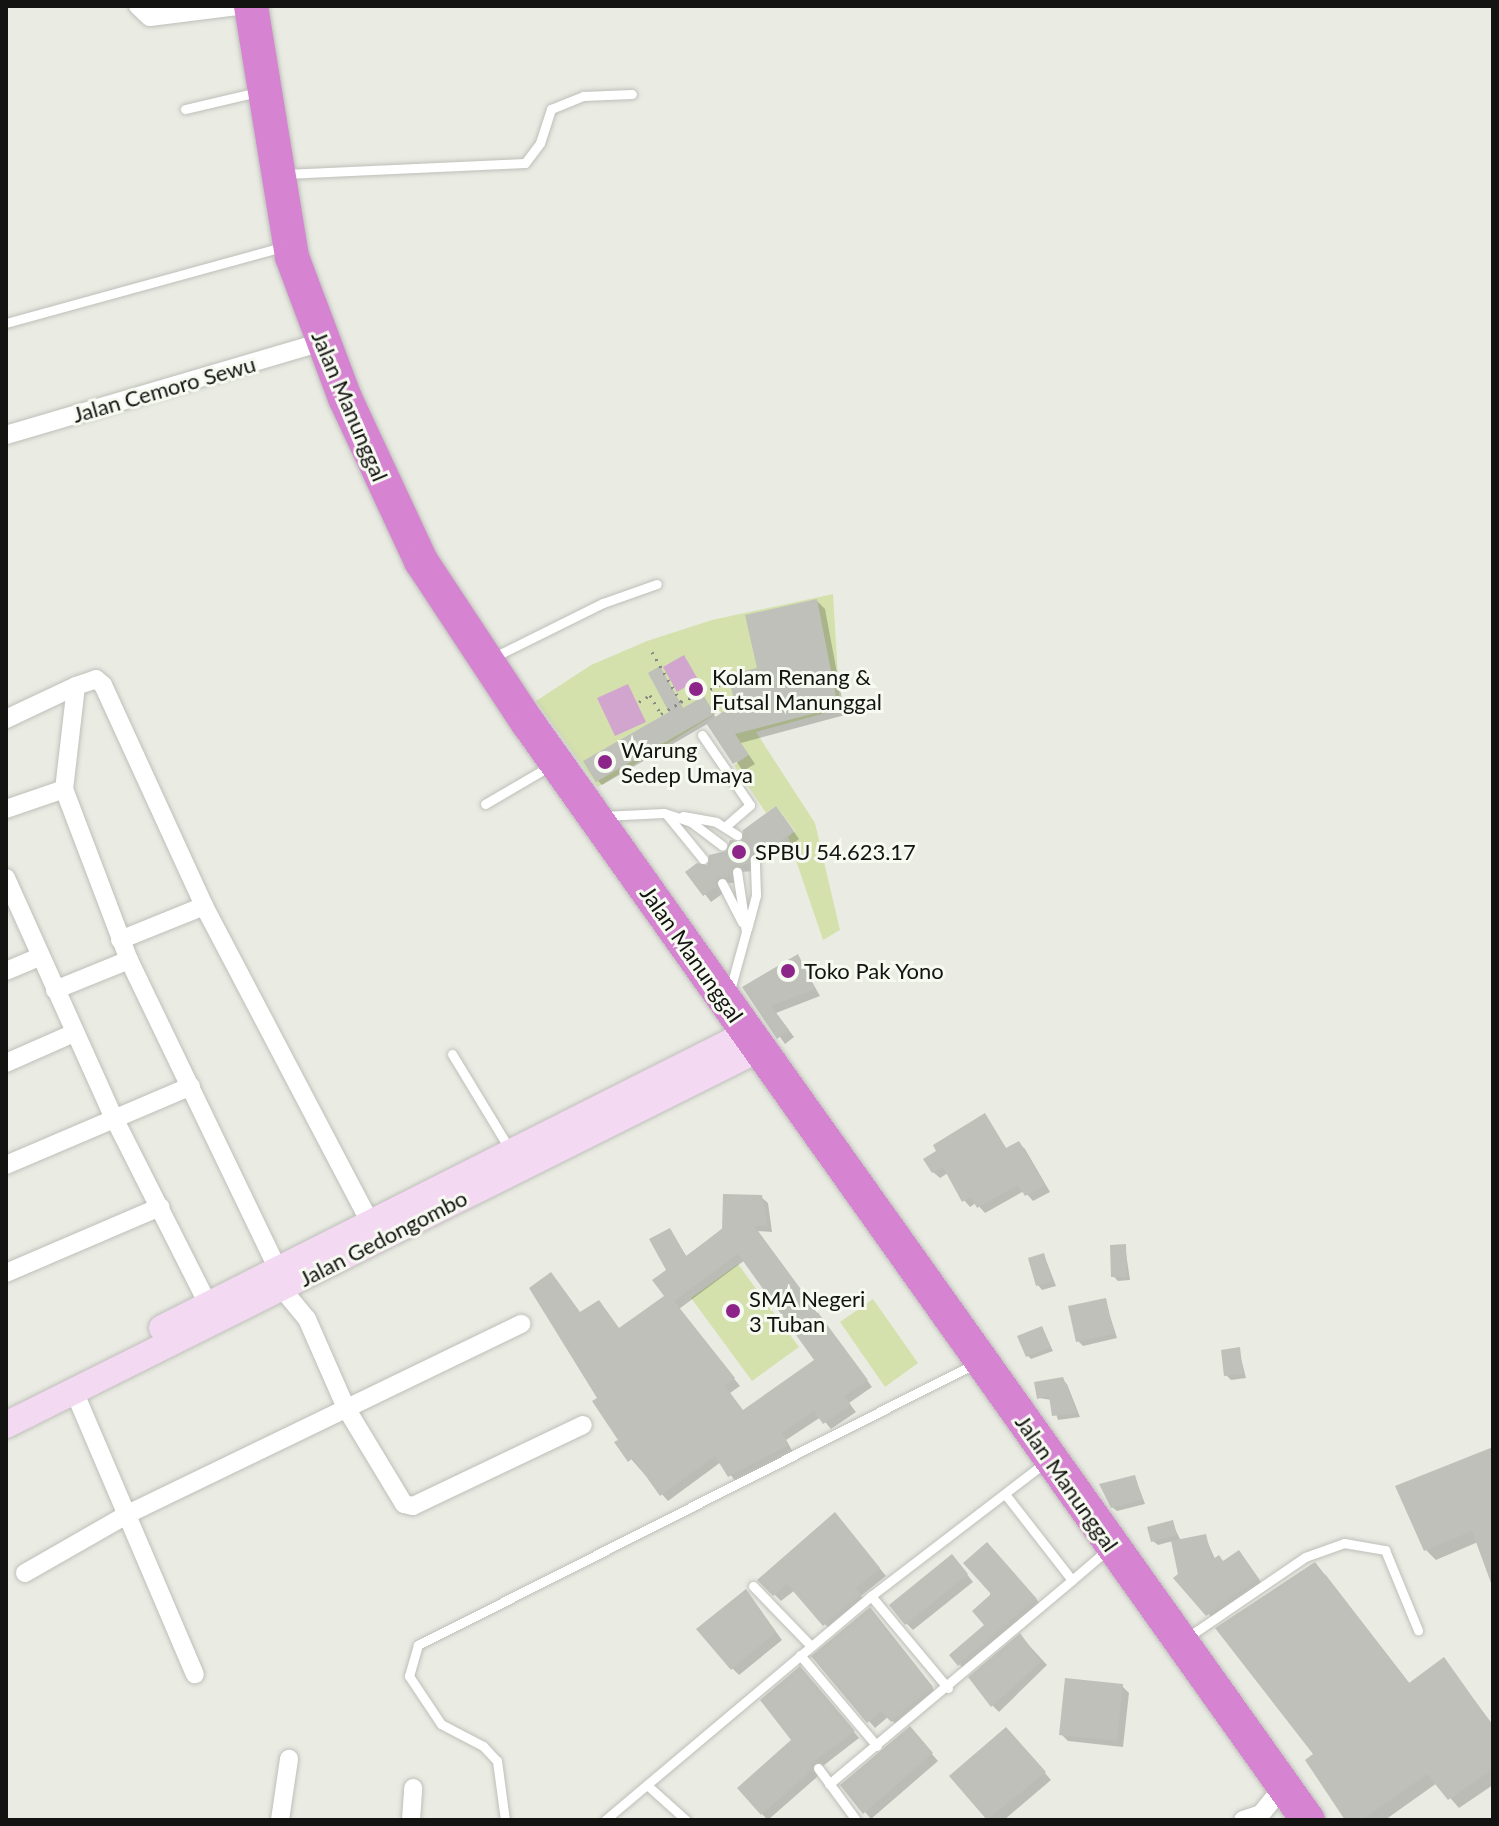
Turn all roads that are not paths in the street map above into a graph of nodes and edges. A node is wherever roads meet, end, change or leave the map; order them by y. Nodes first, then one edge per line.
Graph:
1 (138, 6) edge
2 (237, 6) edge
3 (251, 6) edge
4 (265, 91) junction
5 (632, 94) dead end
6 (185, 109) dead end
7 (278, 174) junction
8 (290, 245) junction
9 (6, 323) edge
10 (322, 342) junction
11 (6, 435) edge
12 (657, 584) dead end
13 (485, 661) junction
14 (76, 686) junction
15 (6, 719) edge
16 (702, 735) dead end
17 (556, 762) junction
18 (64, 789) junction
19 (485, 804) dead end
20 (6, 809) edge
21 (664, 813) junction
22 (595, 818) junction
23 (725, 827) junction
24 (737, 835) dead end
25 (722, 845) dead end
26 (703, 859) dead end
27 (755, 859) dead end
28 (737, 872) dead end
29 (7, 881) edge
30 (722, 883) dead end
31 (204, 906) junction
32 (746, 932) junction
33 (120, 940) junction
34 (39, 957) junction
35 (129, 960) junction
36 (6, 971) edge
37 (55, 990) junction
38 (728, 1005) junction
39 (74, 1033) junction
40 (753, 1041) junction
41 (452, 1054) dead end
42 (6, 1063) edge
43 (191, 1086) junction
44 (115, 1120) junction
45 (511, 1151) junction
46 (6, 1165) edge
47 (160, 1207) junction
48 (370, 1222) junction
49 (6, 1273) edge
50 (276, 1277) junction
51 (208, 1304) junction
52 (521, 1324) dead end
53 (980, 1361) junction
54 (74, 1391) junction
55 (6, 1408) edge
56 (346, 1408) junction
57 (6, 1425) edge
58 (583, 1425) dead end
59 (1050, 1459) junction
60 (1005, 1494) junction
61 (128, 1514) junction
62 (1112, 1546) junction
63 (25, 1573) dead end
64 (1072, 1580) junction
65 (753, 1586) dead end
66 (871, 1596) junction
67 (1418, 1630) dead end
68 (1181, 1643) junction
69 (811, 1646) junction
70 (800, 1655) junction
71 (195, 1674) dead end
72 (948, 1688) junction
73 (877, 1746) junction
74 (289, 1759) dead end
75 (818, 1768) dead end
76 (829, 1784) junction
77 (647, 1785) junction
78 (1284, 1786) junction
79 (413, 1788) dead end
80 (853, 1817) edge
81 (280, 1820) edge
82 (411, 1820) edge
83 (505, 1820) edge
84 (605, 1820) edge
85 (686, 1820) edge
86 (838, 1820) edge
87 (1243, 1820) edge
88 (1308, 1820) edge

1 - 2 street
3 - 4 highway, Jalan Manunggal
4 - 6 lane
4 - 7 highway, Jalan Manunggal
5 - 7 lane
7 - 8 highway, Jalan Manunggal
8 - 9 lane
8 - 10 highway, Jalan Manunggal
10 - 11 street, Jalan Cemoro Sewu
10 - 13 highway, Jalan Manunggal
12 - 13 lane
13 - 17 highway, Jalan Manunggal
14 - 15 street
14 - 18 street
14 - 31 street
16 - 23 lane
17 - 19 lane
17 - 22 highway, Jalan Manunggal
18 - 20 street
18 - 33 street
21 - 22 lane
21 - 23 lane
21 - 25 lane
21 - 26 lane
22 - 38 highway, Jalan Manunggal
23 - 24 lane
27 - 32 lane
28 - 32 lane
29 - 34 street
30 - 32 lane
31 - 33 street
31 - 48 street
32 - 38 lane
33 - 35 street
34 - 36 street
34 - 37 street
35 - 37 street
35 - 43 street
37 - 39 street
38 - 40 highway, Jalan Manunggal
39 - 42 street
39 - 44 street
40 - 45 street, Jalan Gedongombo
40 - 50 street, Jalan Gedongombo
40 - 53 highway, Jalan Manunggal
41 - 45 lane
43 - 44 street
43 - 50 street
44 - 46 street
44 - 47 street
45 - 48 street, Jalan Gedongombo
47 - 49 street
47 - 51 street
48 - 50 street, Jalan Gedongombo
50 - 51 street, Jalan Gedongombo
50 - 54 street, Jalan Gedongombo
50 - 56 street
51 - 55 street, Jalan Gedongombo
52 - 56 street
53 - 59 highway, Jalan Manunggal
53 - 83 lane
54 - 57 street, Jalan Gedongombo
54 - 61 street
56 - 58 street
56 - 61 street
59 - 60 lane
59 - 62 highway, Jalan Manunggal
60 - 64 lane
60 - 66 lane
61 - 63 street
61 - 71 street
62 - 64 lane
62 - 68 highway, Jalan Manunggal
64 - 72 lane
65 - 69 lane
66 - 69 lane
66 - 72 lane
67 - 68 lane
68 - 78 highway, Jalan Manunggal
69 - 70 lane
70 - 73 lane
70 - 77 lane
72 - 73 lane
73 - 76 lane
74 - 81 street
75 - 76 lane
76 - 80 lane
77 - 84 lane
77 - 85 lane
78 - 87 street
78 - 88 highway, Jalan Manunggal
79 - 82 street
80 - 86 lane

